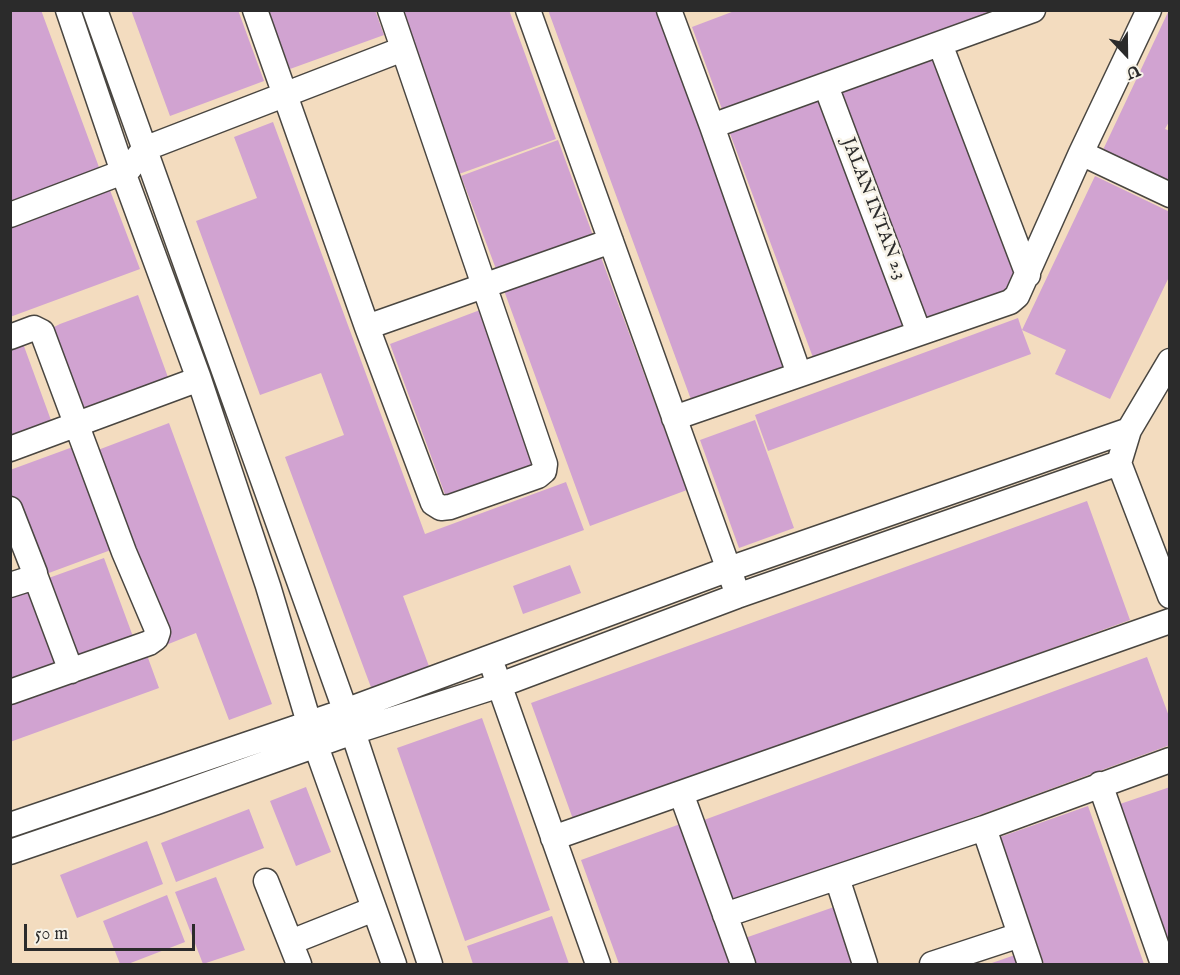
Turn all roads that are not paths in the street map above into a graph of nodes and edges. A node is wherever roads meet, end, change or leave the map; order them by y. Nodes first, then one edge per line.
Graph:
1 (68, 10) edge
2 (95, 10) edge
3 (255, 10) edge
4 (390, 10) edge
5 (528, 10) edge
6 (1034, 10) edge
7 (1149, 10) edge
8 (671, 11) edge
9 (940, 45) junction
10 (403, 49) junction
11 (826, 86) junction
12 (284, 94) junction
13 (712, 126) junction
14 (144, 149) junction
15 (1081, 153) junction
16 (123, 172) junction
17 (1170, 195) edge
18 (10, 215) edge
19 (611, 241) junction
20 (1028, 275) junction
21 (484, 286) junction
22 (367, 327) junction
23 (919, 333) junction
24 (10, 336) edge
25 (1170, 361) edge
26 (798, 374) junction
27 (199, 379) junction
28 (674, 418) junction
29 (76, 426) junction
30 (1129, 430) junction
31 (10, 449) edge
32 (1119, 463) junction
33 (10, 509) edge
34 (729, 569) junction
35 (35, 575) junction
36 (10, 585) edge
37 (738, 596) junction
38 (1170, 596) edge
39 (1170, 621) edge
40 (490, 658) junction
41 (71, 671) junction
42 (500, 685) junction
43 (10, 692) edge
44 (349, 721) junction
45 (309, 723) junction
46 (316, 746) junction
47 (1170, 760) edge
48 (1100, 784) junction
49 (681, 793) junction
50 (10, 825) edge
51 (984, 828) junction
52 (553, 838) junction
53 (10, 852) edge
54 (837, 878) junction
55 (266, 881) dead end
56 (374, 909) junction
57 (726, 915) junction
58 (1020, 935) junction
59 (291, 942) junction
60 (299, 964) edge
61 (394, 964) edge
62 (430, 964) edge
63 (598, 964) edge
64 (743, 964) edge
65 (865, 964) edge
66 (932, 964) edge
67 (1030, 964) edge
68 (1163, 964) edge

1 - 16 street
2 - 14 street
3 - 12 street
4 - 10 street
5 - 19 street
6 - 9 street
7 - 15 street
8 - 13 street
9 - 11 street
9 - 20 street
10 - 12 street
10 - 21 street
11 - 13 street
11 - 23 street, JALAN INTAN 2.3
12 - 14 street
12 - 22 street
13 - 26 street
14 - 16 street
14 - 44 street
15 - 17 street
15 - 20 street
16 - 18 street
16 - 27 street
19 - 21 street
19 - 28 street
20 - 23 street
21 - 22 street
21 - 22 street
23 - 26 street
24 - 29 street
25 - 30 street
26 - 28 street
27 - 29 street
27 - 45 street
28 - 34 street
29 - 31 street
29 - 41 street
30 - 32 street
30 - 34 street
32 - 37 street
32 - 38 street
33 - 35 street
34 - 37 street
34 - 40 street
35 - 36 street
35 - 41 street
37 - 42 street
39 - 49 street
40 - 42 street
40 - 44 street
41 - 43 street
42 - 44 street
42 - 52 street
44 - 45 street
44 - 46 street
44 - 62 street
45 - 46 street
45 - 50 street
46 - 53 street
46 - 56 street
47 - 48 street
48 - 51 street
48 - 68 street
49 - 52 street
49 - 57 street
51 - 54 street
51 - 58 street
52 - 63 street
54 - 57 street
54 - 65 street
55 - 59 street
56 - 59 street
56 - 61 street
57 - 64 street
58 - 66 street
58 - 67 street
59 - 60 street

